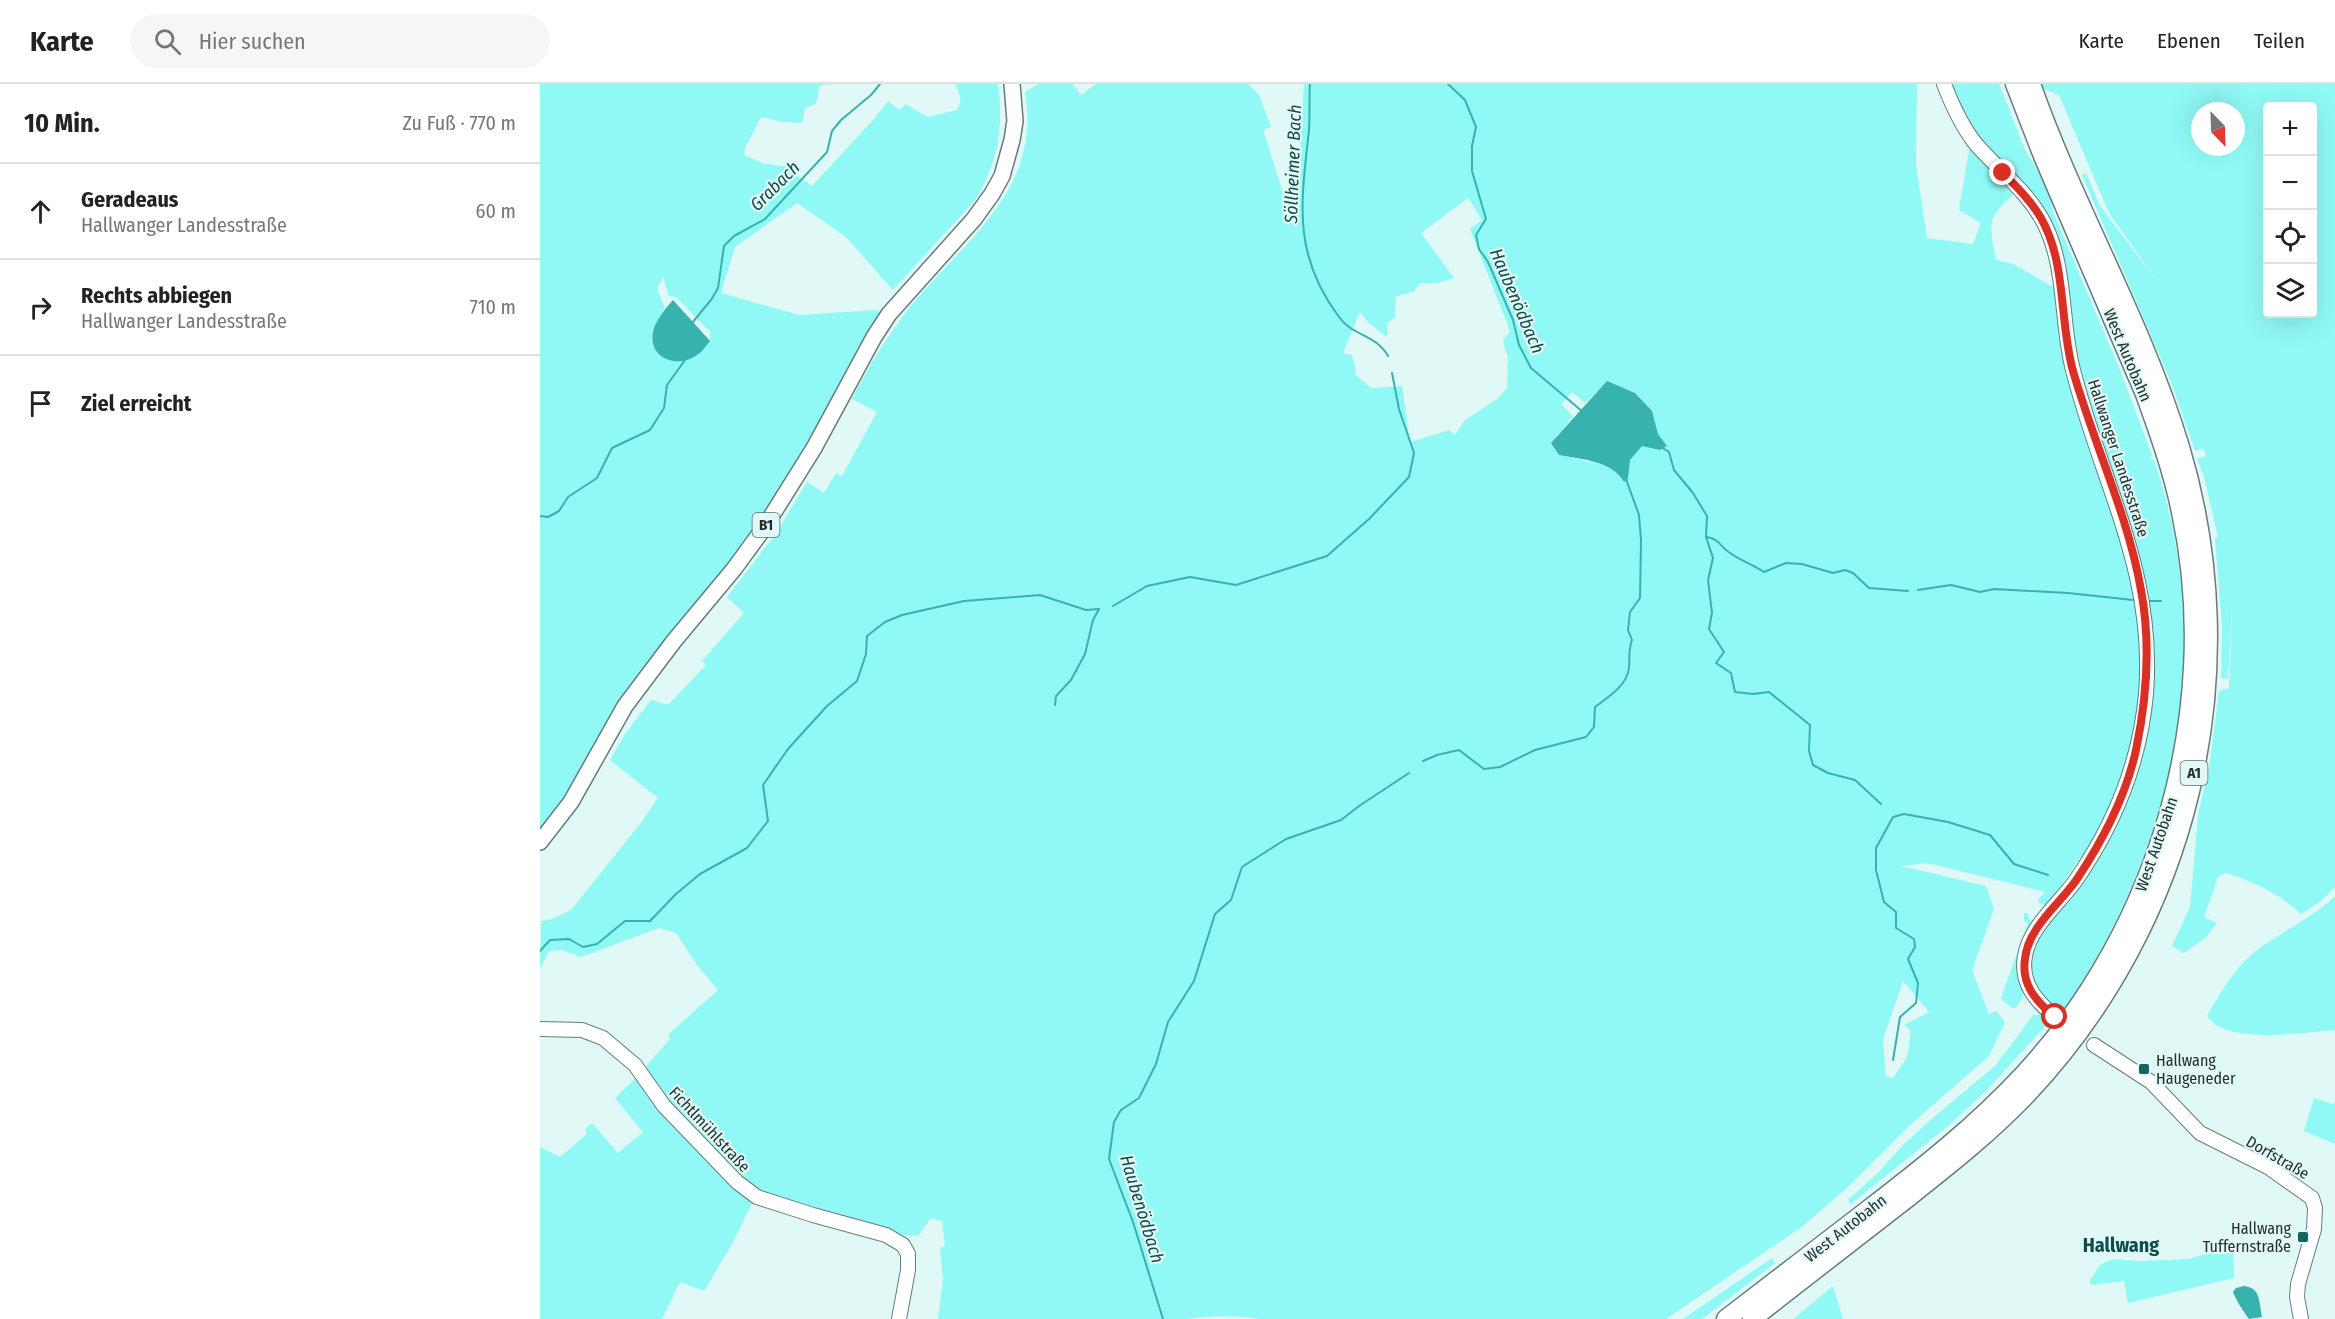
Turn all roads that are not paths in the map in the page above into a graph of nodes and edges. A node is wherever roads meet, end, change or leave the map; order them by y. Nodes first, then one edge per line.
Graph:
1 (1012, 84) edge
2 (1944, 84) edge
3 (2015, 84) edge
4 (2031, 84) edge
5 (540, 842) edge
6 (2055, 1017) dead end
7 (540, 1029) edge
8 (2094, 1045) dead end
9 (899, 1319) edge
10 (1726, 1319) edge
11 (1752, 1319) edge
12 (2301, 1319) edge

1 - 5 main road, B1
2 - 6 street, Hallwanger Landesstraße
3 - 10 highway, West Autobahn / A1
4 - 11 highway, West Autobahn / A1
7 - 9 street, Fichtlmühlstraße
8 - 12 street, Dorfstraße

